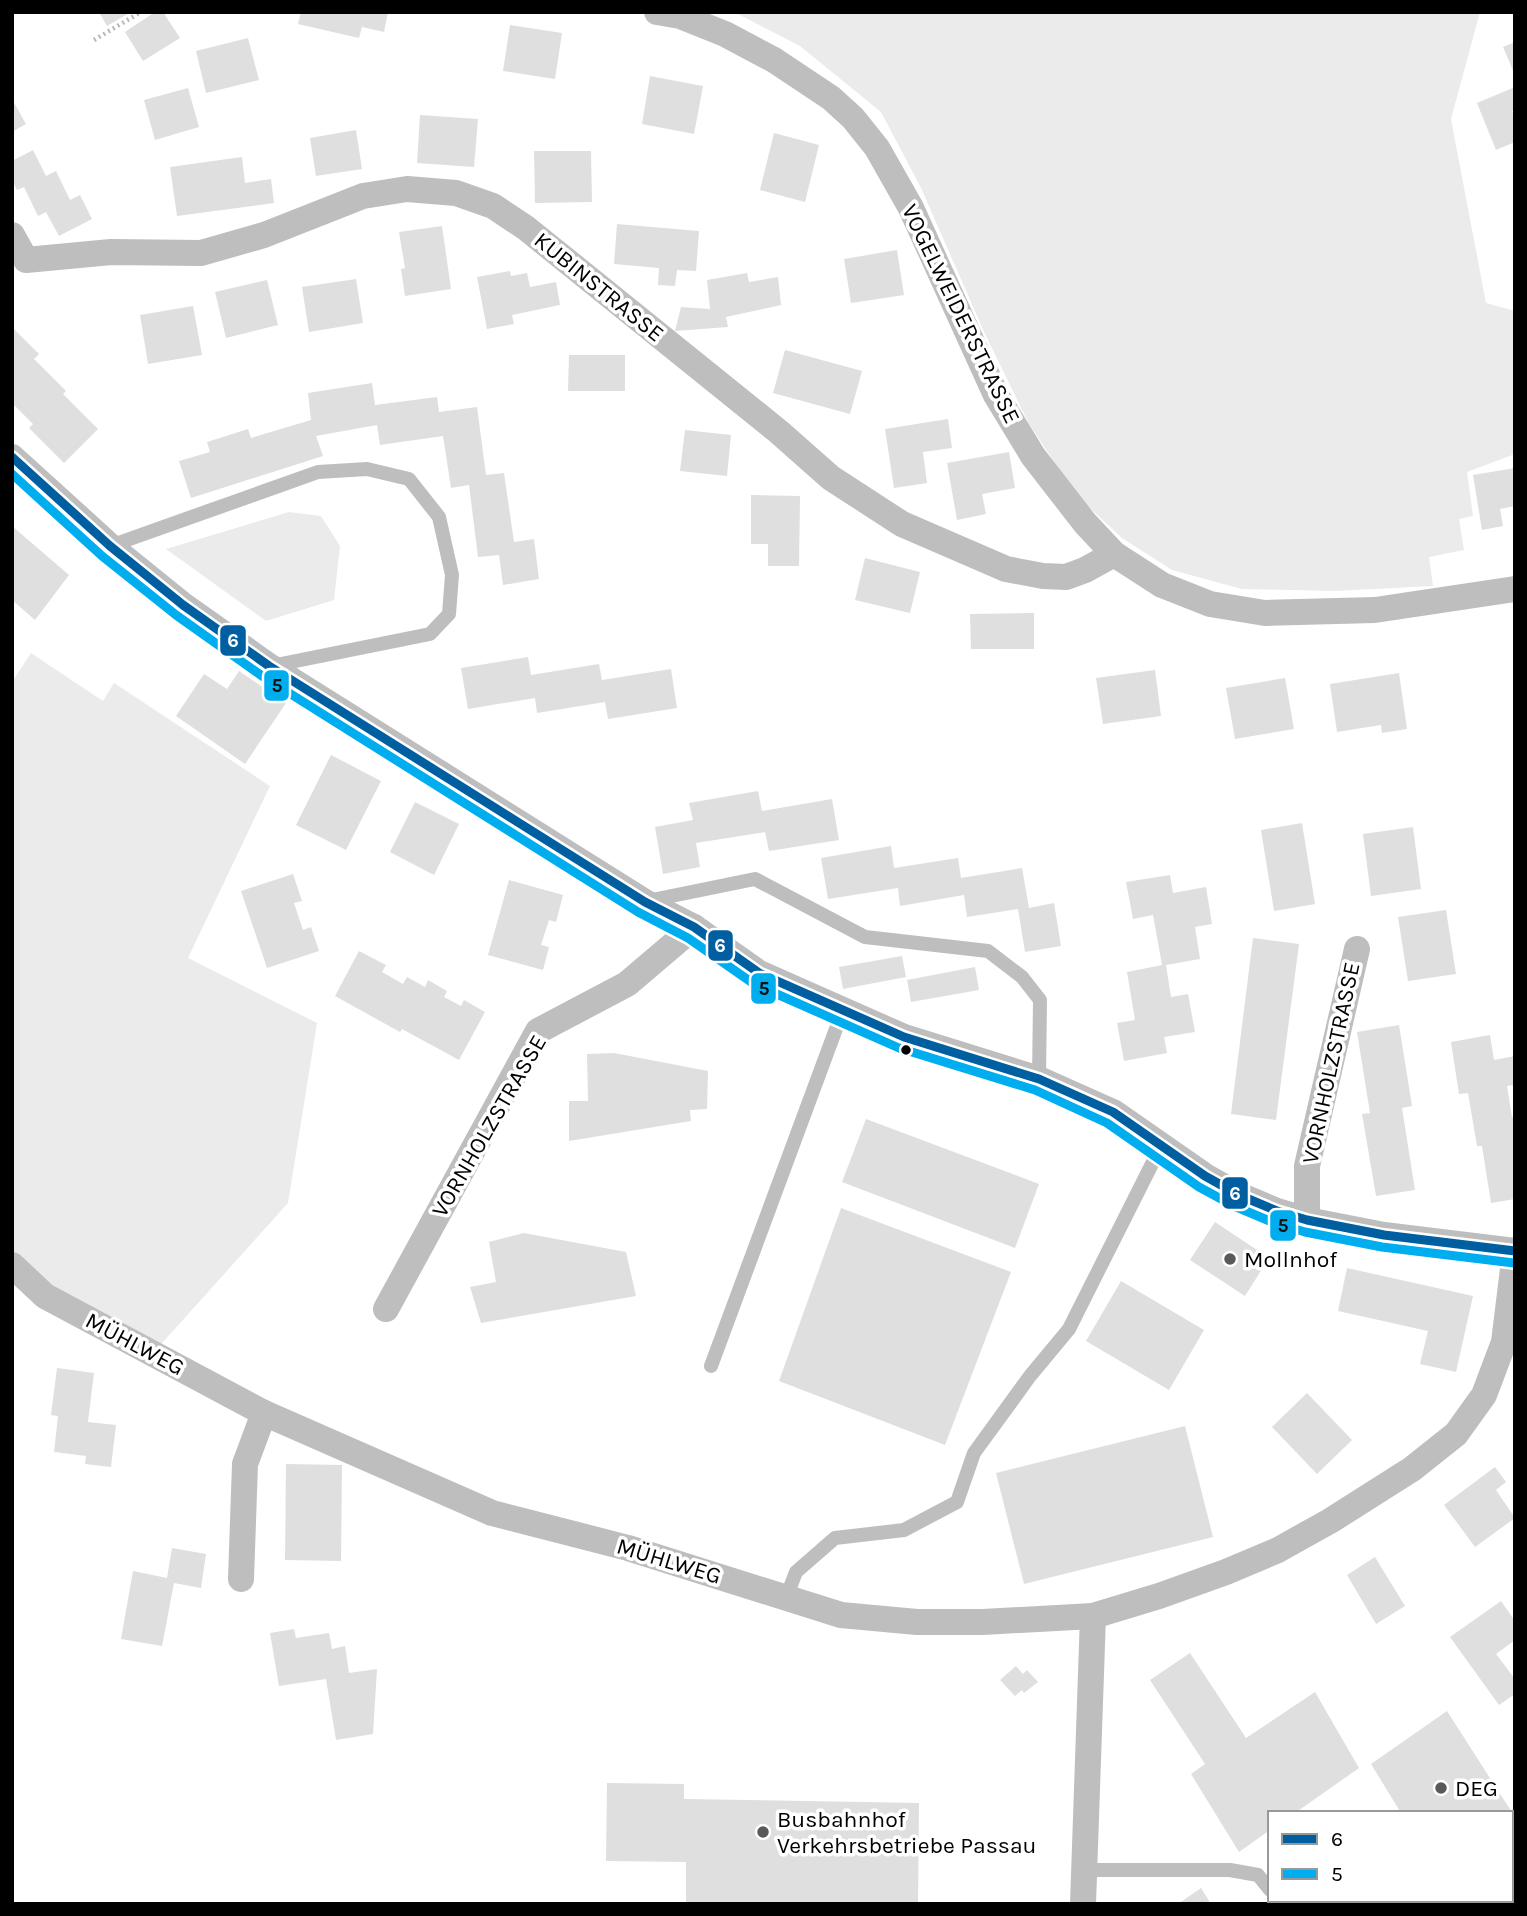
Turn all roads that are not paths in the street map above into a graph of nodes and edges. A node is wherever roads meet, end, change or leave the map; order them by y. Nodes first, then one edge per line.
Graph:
1 (657, 12) edge
2 (12, 235) edge
3 (19, 263) edge
4 (12, 457) edge
5 (110, 545) junction
6 (1114, 554) junction
7 (1515, 589) edge
8 (269, 666) junction
9 (645, 902) junction
10 (694, 927) junction
11 (1357, 949) dead end
12 (843, 1010) junction
13 (1039, 1079) junction
14 (1161, 1146) junction
15 (1307, 1220) junction
16 (1515, 1252) edge
17 (12, 1265) edge
18 (386, 1308) dead end
19 (711, 1366) dead end
20 (264, 1413) junction
21 (241, 1579) dead end
22 (786, 1598) junction
23 (1093, 1616) junction
24 (1084, 1870) junction
25 (1268, 1888) edge
26 (1083, 1904) edge

1 - 6 street, VOGELWEIDERSTRASSE
2 - 3 street, KUBINSTRASSE
3 - 6 street, KUBINSTRASSE
4 - 5 street
5 - 8 street
5 - 8 lane
6 - 7 street, VOGELWEIDERSTRASSE
8 - 9 street
9 - 10 street
9 - 13 lane
10 - 12 street
10 - 18 street, VORNHOLZSTRASSE
11 - 15 street, VORNHOLZSTRASSE
12 - 13 street
12 - 19 lane
13 - 14 street
14 - 15 street
14 - 22 lane
15 - 16 street
16 - 23 street, MÜHLWEG
17 - 20 street, MÜHLWEG
20 - 21 street
20 - 22 street, MÜHLWEG
22 - 23 street, MÜHLWEG
23 - 24 street
24 - 25 lane
24 - 26 street

